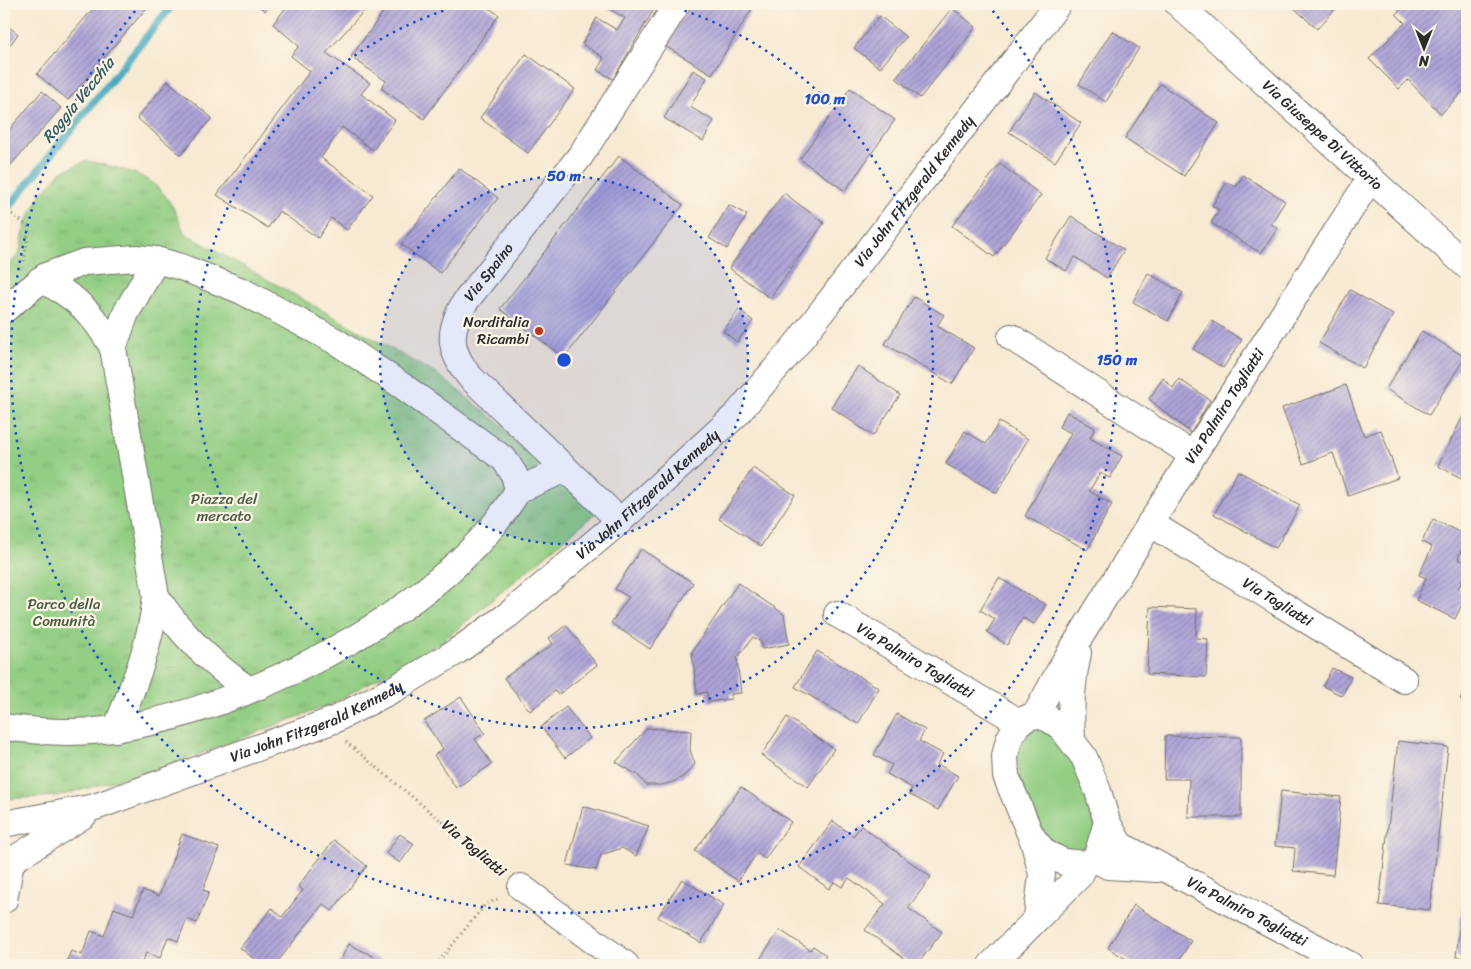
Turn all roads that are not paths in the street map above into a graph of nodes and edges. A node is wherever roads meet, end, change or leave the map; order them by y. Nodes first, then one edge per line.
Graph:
1 (677, 4) edge
2 (1058, 4) edge
3 (1178, 4) edge
4 (1370, 179) junction
5 (156, 260) junction
6 (1467, 266) edge
7 (40, 280) junction
8 (4, 310) edge
9 (1011, 337) dead end
10 (113, 348) junction
11 (1192, 455) junction
12 (566, 469) junction
13 (518, 490) junction
14 (620, 521) junction
15 (1150, 523) junction
16 (156, 596) junction
17 (837, 614) dead end
18 (1082, 636) junction
19 (1404, 680) dead end
20 (249, 690) junction
21 (1027, 718) junction
22 (4, 727) edge
23 (116, 729) junction
24 (1072, 741) junction
25 (96, 808) junction
26 (1107, 822) junction
27 (4, 825) edge
28 (1031, 836) junction
29 (9, 862) edge
30 (1090, 862) junction
31 (1124, 867) junction
32 (1172, 871) junction
33 (521, 887) road end
34 (1064, 890) junction
35 (4, 900) edge
36 (1038, 916) junction
37 (626, 965) edge
38 (991, 965) edge
39 (1350, 965) edge

1 - 12 street, Via Spaino
2 - 14 street, Via John Fitzgerald Kennedy
3 - 4 street, Via Giuseppe Di Vittorio
4 - 6 street, Via Giuseppe Di Vittorio
4 - 11 street, Via Palmiro Togliatti
5 - 7 street
5 - 10 street
5 - 13 street
7 - 8 street
7 - 10 street
9 - 11 street
10 - 16 street
11 - 15 street, Via Palmiro Togliatti
12 - 13 street
12 - 14 street, Via Spaino
13 - 20 street
14 - 25 street, Via John Fitzgerald Kennedy
15 - 18 street, Via Palmiro Togliatti
15 - 19 street, Via Togliatti
16 - 20 street
16 - 23 street
17 - 21 street, Via Palmiro Togliatti
18 - 21 street, Via Palmiro Togliatti
18 - 24 street, Via Palmiro Togliatti
20 - 23 street
21 - 24 street, Via Palmiro Togliatti
21 - 28 street
22 - 23 street
24 - 26 street, Via Palmiro Togliatti
25 - 27 street, Via John Fitzgerald Kennedy
25 - 29 street, Via John Fitzgerald Kennedy
26 - 30 street
26 - 32 street, Via Palmiro Togliatti
27 - 29 street
28 - 30 street
28 - 36 street
29 - 35 street
30 - 31 street, Via Palmiro Togliatti
30 - 34 street, Via Palmiro Togliatti
31 - 32 street, Via Palmiro Togliatti
31 - 34 street, Via Palmiro Togliatti
32 - 39 street, Via Palmiro Togliatti
33 - 37 street, Via Togliatti
34 - 36 street, Via Palmiro Togliatti
36 - 38 street, Via Palmiro Togliatti

